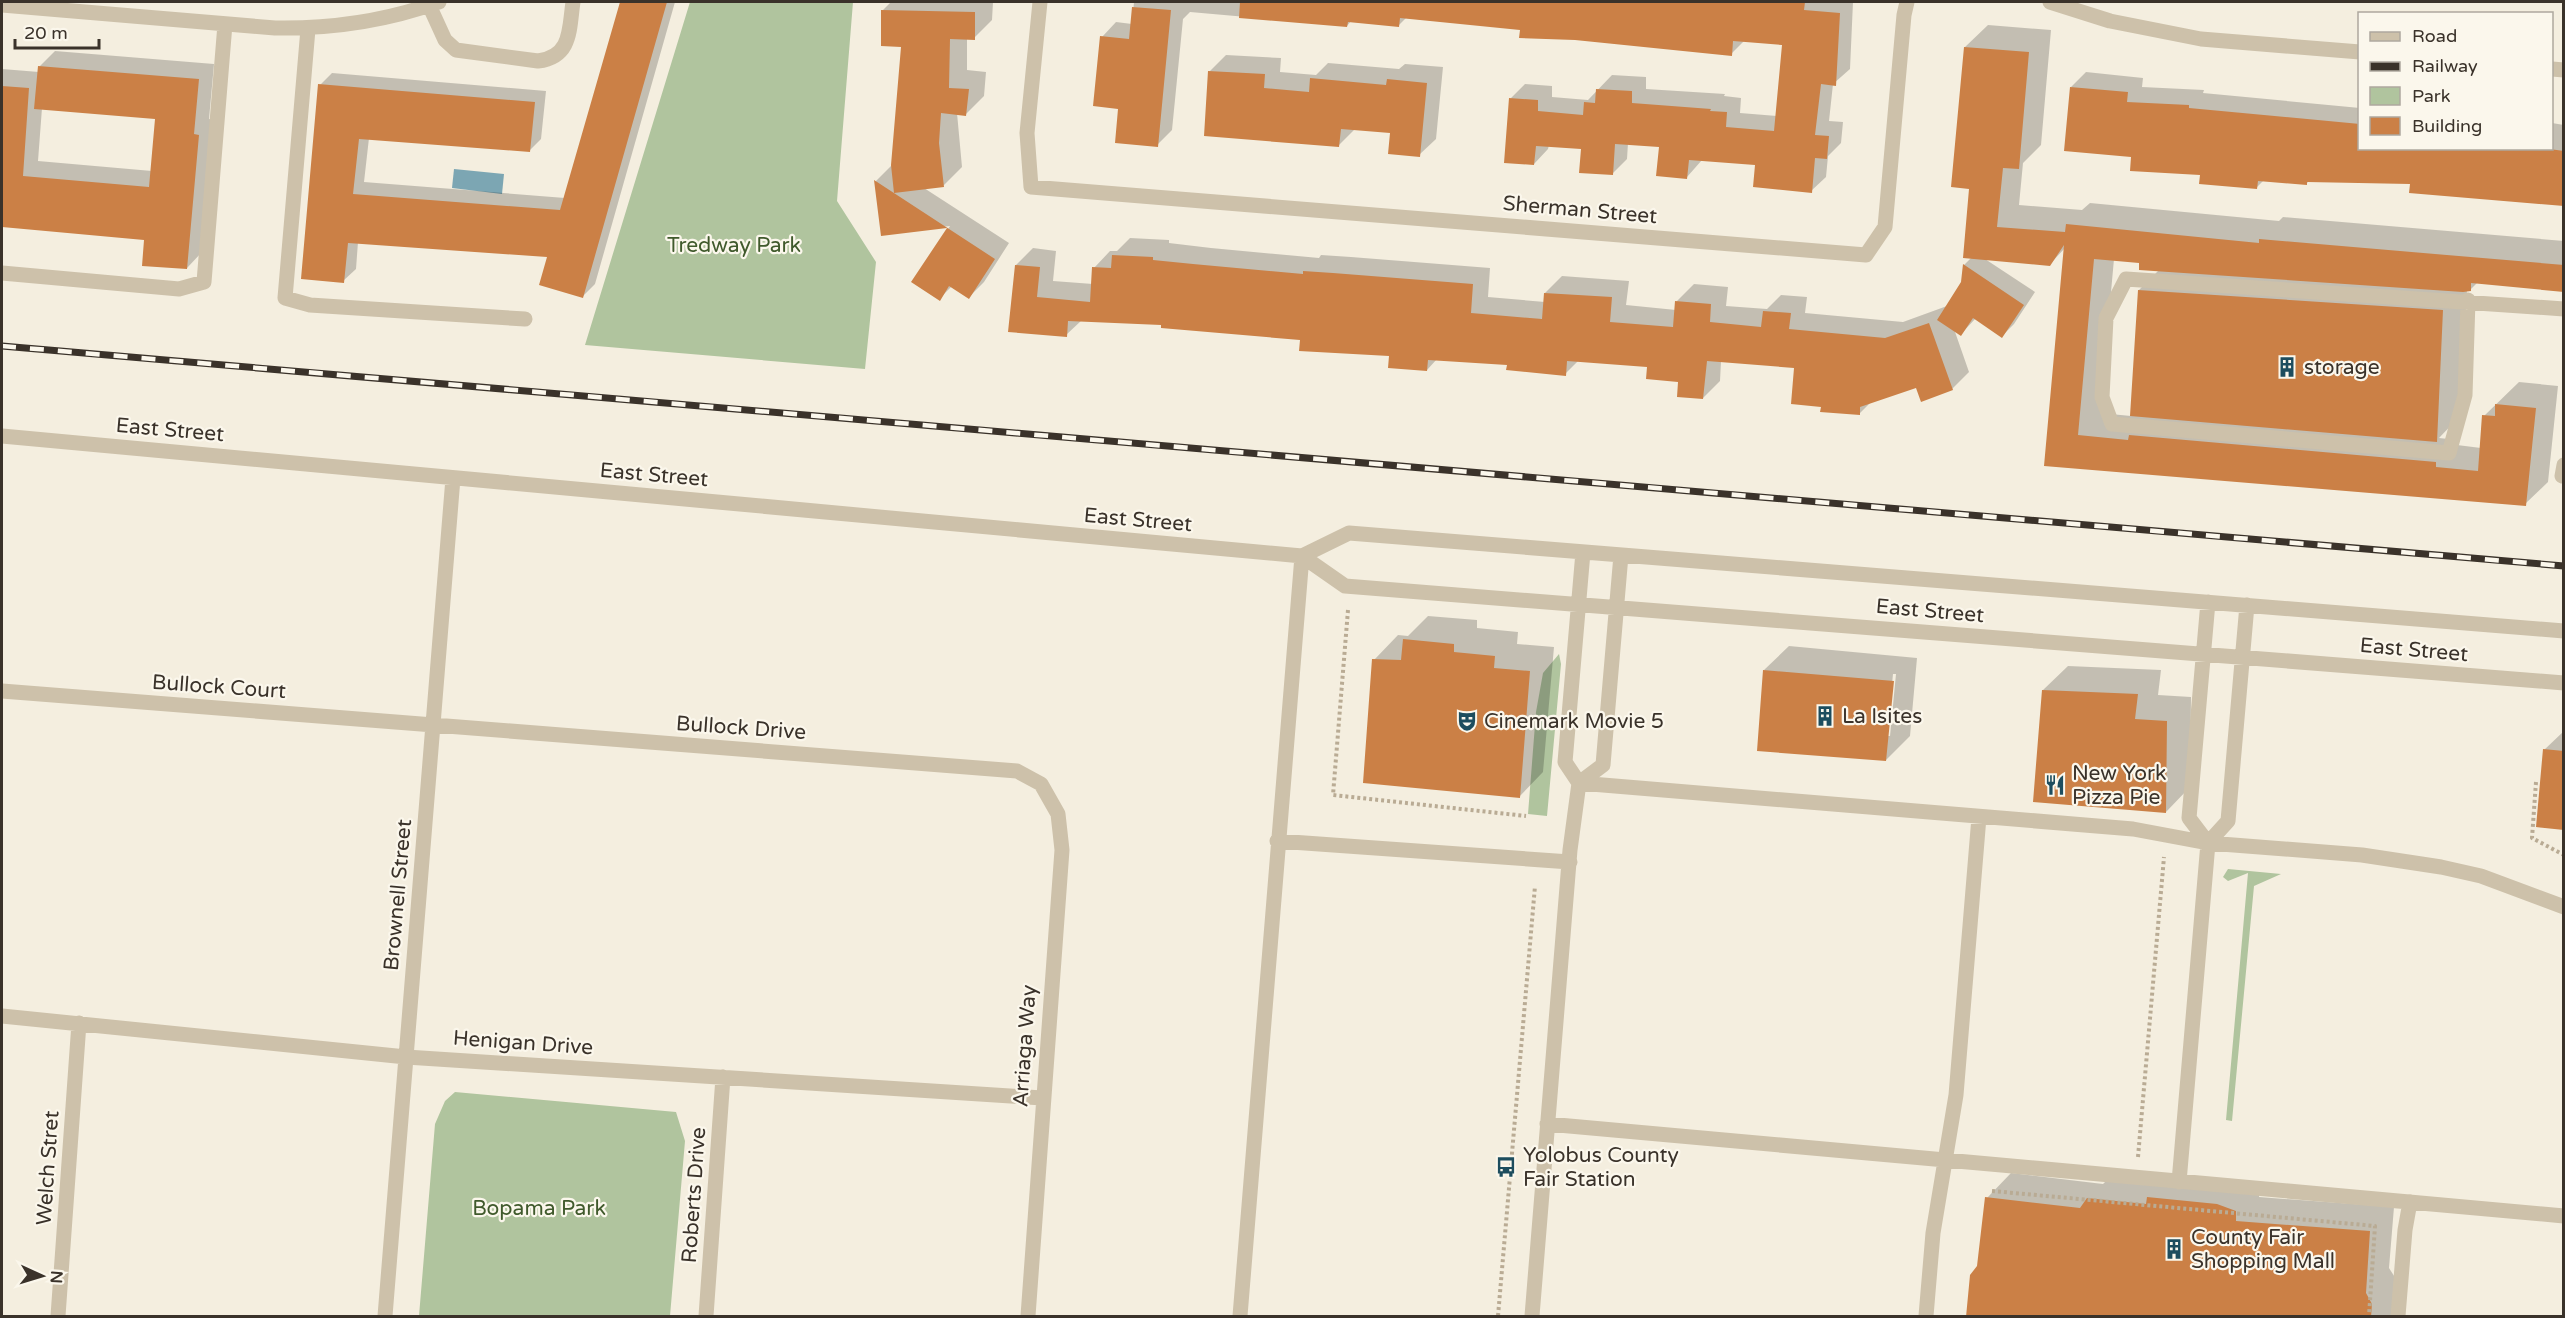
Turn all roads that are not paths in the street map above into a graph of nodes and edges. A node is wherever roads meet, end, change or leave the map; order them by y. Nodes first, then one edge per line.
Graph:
1 (573, 2) edge
2 (1040, 2) edge
3 (1907, 2) edge
4 (2050, 2) edge
5 (434, 3) edge
6 (2, 5) edge
7 (225, 24) junction
8 (308, 29) junction
9 (2358, 52) edge
10 (2, 273) edge
11 (2468, 300) junction
12 (2564, 309) edge
13 (525, 319) dead end
14 (2, 436) edge
15 (453, 478) junction
16 (1583, 552) junction
17 (1621, 555) junction
18 (1302, 556) junction
19 (2208, 602) junction
20 (1578, 604) junction
21 (2247, 605) junction
22 (1617, 607) junction
23 (2564, 631) edge
24 (2203, 654) junction
25 (2242, 657) junction
26 (2564, 683) edge
27 (2, 692) edge
28 (433, 725) junction
29 (1579, 783) junction
30 (1041, 784) joint
31 (1978, 817) junction
32 (1277, 841) junction
33 (2208, 843) junction
34 (1570, 862) junction
35 (2564, 907) edge
36 (2, 1016) edge
37 (79, 1023) junction
38 (406, 1057) junction
39 (723, 1077) junction
40 (1042, 1098) junction
41 (1547, 1124) junction
42 (1946, 1160) junction
43 (2179, 1182) junction
44 (2410, 1202) junction
45 (2564, 1216) edge
46 (58, 1317) edge
47 (385, 1317) edge
48 (706, 1317) edge
49 (1028, 1317) edge
50 (1240, 1317) edge
51 (1532, 1317) edge
52 (1926, 1317) edge
53 (2398, 1317) edge

1 - 5 street
2 - 3 street, Sherman Street
4 - 9 street
5 - 8 street
6 - 7 street
7 - 8 street
7 - 10 street
8 - 13 street
11 - 11 street
11 - 12 street
14 - 15 street, East Street
15 - 18 street, East Street
15 - 28 street, Brownell Street
16 - 17 street, East Street
16 - 18 street, East Street
16 - 20 street
17 - 19 street, East Street
17 - 22 street
18 - 20 street, East Street
18 - 32 street
19 - 21 street, East Street
19 - 24 street
20 - 22 street, East Street
20 - 29 street
21 - 23 street, East Street
21 - 25 street
22 - 24 street, East Street
22 - 29 street
24 - 25 street, East Street
24 - 33 street
25 - 26 street, East Street
25 - 33 street
27 - 28 street, Bullock Court
28 - 30 street, Bullock Drive
28 - 38 street, Brownell Street
29 - 31 street
29 - 34 street
30 - 40 street, Arriaga Way
31 - 33 street
31 - 42 street
32 - 34 street
32 - 50 street
33 - 35 street
33 - 43 street
34 - 41 street
36 - 37 street, Henigan Drive
37 - 38 street, Henigan Drive
37 - 46 street, Welch Stret
38 - 39 street, Henigan Drive
38 - 47 street, Brownell Street
39 - 40 street, Henigan Drive
39 - 48 street, Roberts Drive
40 - 49 street, Arriaga Way
41 - 42 street
41 - 51 street
42 - 43 street
42 - 52 street
43 - 44 street
44 - 45 street
44 - 53 street

